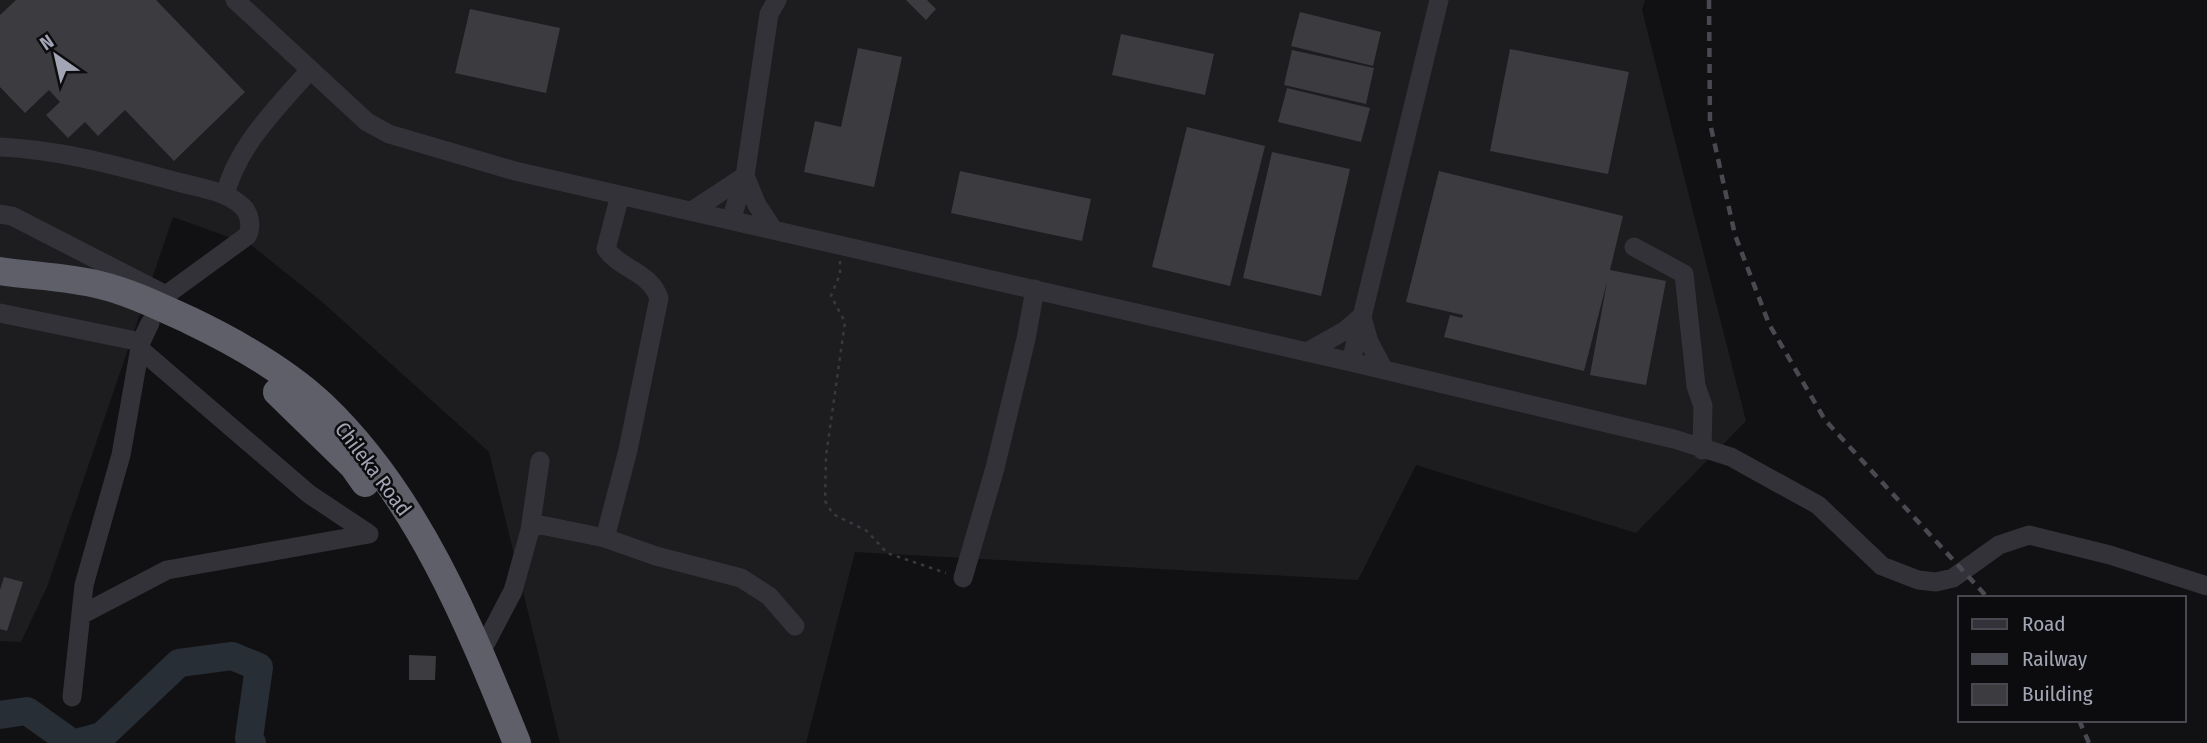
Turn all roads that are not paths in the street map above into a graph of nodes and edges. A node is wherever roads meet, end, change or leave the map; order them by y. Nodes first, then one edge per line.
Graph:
1 (235, 0) edge
2 (777, 0) edge
3 (1439, 0) edge
4 (309, 71) junction
5 (0, 134) edge
6 (7, 148) edge
7 (745, 176) junction
8 (225, 195) junction
9 (620, 195) junction
10 (692, 211) junction
11 (0, 214) edge
12 (731, 220) junction
13 (773, 229) junction
14 (1634, 247) dead end
15 (0, 271) edge
16 (0, 288) edge
17 (1035, 289) junction
18 (0, 313) edge
19 (1362, 316) junction
20 (151, 323) junction
21 (1307, 352) junction
22 (1351, 362) junction
23 (1384, 370) junction
24 (1702, 450) junction
25 (540, 461) dead end
26 (531, 523) junction
27 (605, 538) junction
28 (963, 578) road end
29 (2207, 586) edge
30 (81, 615) junction
31 (795, 626) dead end
32 (480, 654) junction
33 (72, 697) dead end
34 (499, 743) edge
35 (517, 743) edge

1 - 4 street
2 - 7 street
3 - 19 street
4 - 8 street
4 - 9 street
5 - 6 street
6 - 8 street
7 - 10 street
7 - 12 street
7 - 13 street
8 - 20 street
9 - 10 street
9 - 27 street
10 - 12 street
11 - 20 street
12 - 13 street
13 - 17 street
14 - 24 street
15 - 20 highway, Chileka Road
16 - 20 highway
17 - 21 street
17 - 28 street
18 - 20 street
19 - 21 street
19 - 22 street
19 - 23 street
20 - 30 street
20 - 30 street
20 - 32 highway, Chileka Road
20 - 34 highway
21 - 22 street
22 - 23 street
23 - 24 street
24 - 29 street
25 - 26 street
26 - 27 street
26 - 32 street
27 - 31 street
30 - 33 street
32 - 35 highway, Chileka Road

